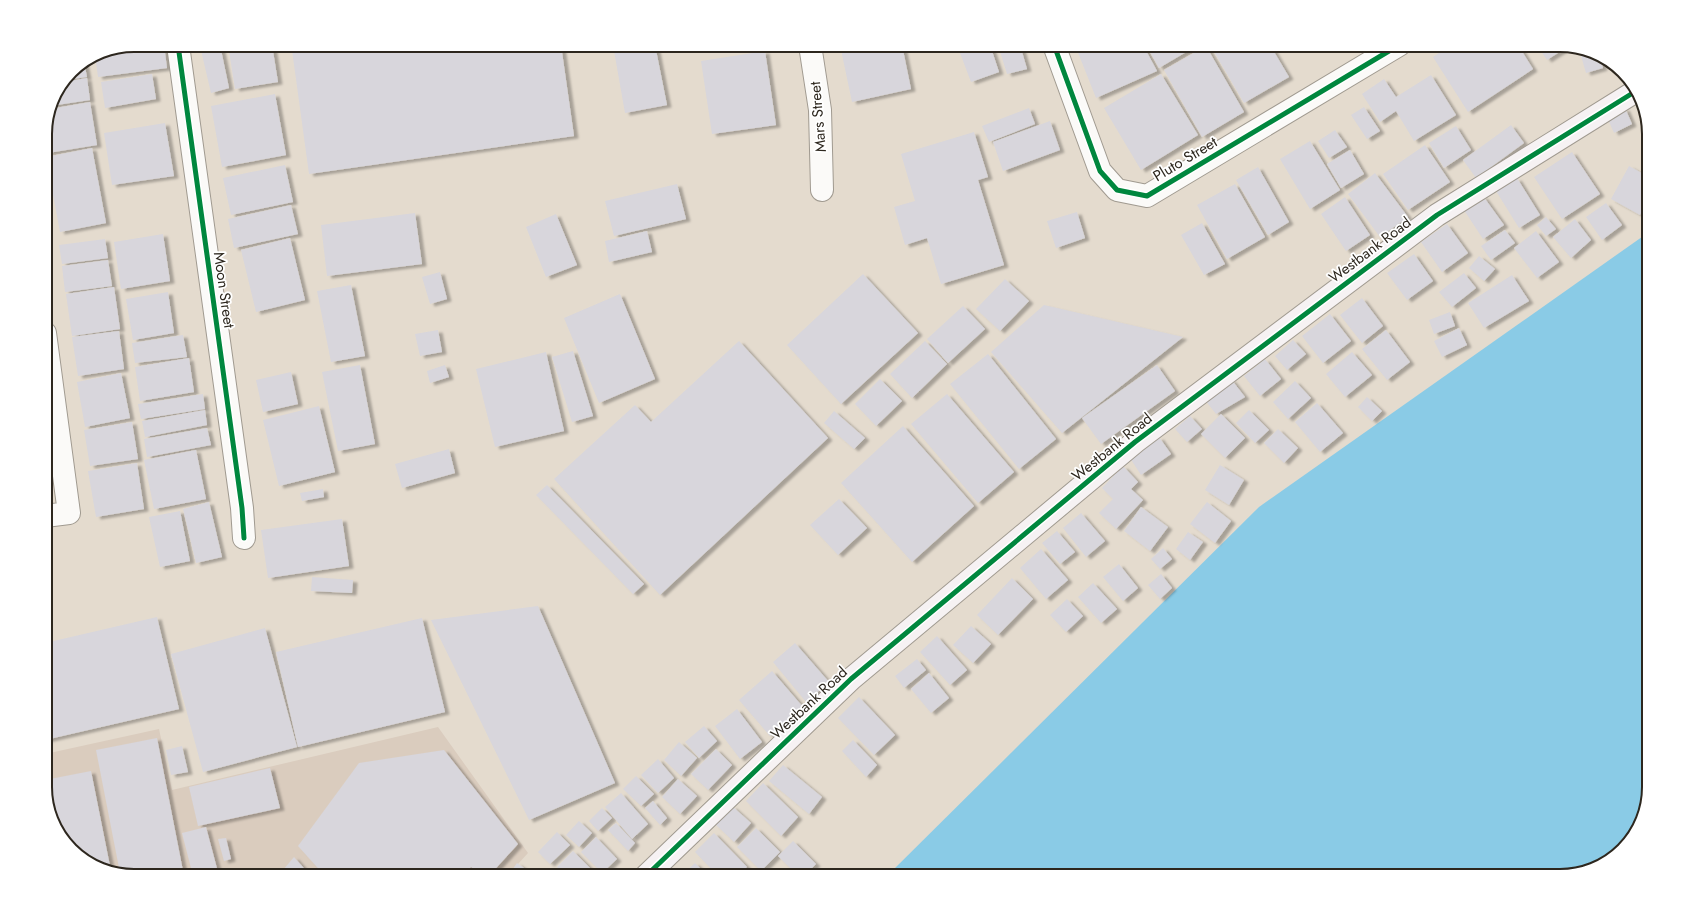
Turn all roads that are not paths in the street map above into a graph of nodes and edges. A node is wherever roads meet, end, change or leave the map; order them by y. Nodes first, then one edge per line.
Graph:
1 (179, 52) edge
2 (811, 52) edge
3 (1057, 52) edge
4 (1388, 52) edge
5 (1631, 94) edge
6 (822, 190) dead end
7 (52, 392) edge
8 (52, 515) edge
9 (244, 538) dead end
10 (653, 869) edge

1 - 9 street, Moon Street
2 - 6 street, Mars Street
3 - 4 street, Pluto Street
5 - 10 street, Westbank Road
7 - 8 street

